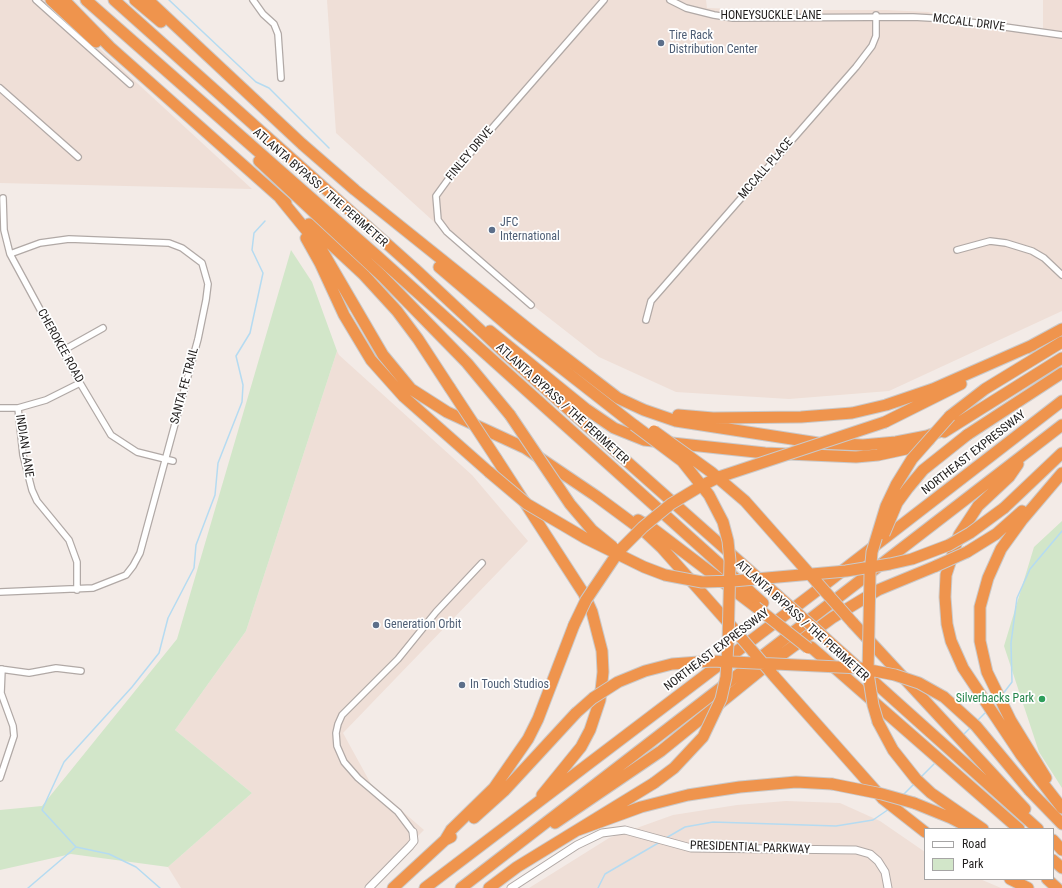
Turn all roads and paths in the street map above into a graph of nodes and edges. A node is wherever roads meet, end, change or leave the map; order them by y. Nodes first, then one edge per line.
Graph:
1 (36, 0) edge
2 (51, 0) edge
3 (64, 0) edge
4 (86, 0) edge
5 (114, 0) edge
6 (135, 0) edge
7 (148, 0) edge
8 (253, 0) edge
9 (604, 0) edge
10 (670, 0) edge
11 (876, 15) junction
12 (1062, 35) edge
13 (143, 75) junction
14 (281, 78) dead end
15 (130, 84) dead end
16 (0, 88) edge
17 (252, 98) junction
18 (212, 111) junction
19 (78, 157) dead end
20 (258, 178) junction
21 (355, 190) junction
22 (3, 198) dead end
23 (280, 198) junction
24 (957, 250) dead end
25 (10, 254) junction
26 (414, 268) junction
27 (1062, 275) edge
28 (531, 305) dead end
29 (646, 320) dead end
30 (103, 328) dead end
31 (1062, 329) edge
32 (1062, 342) edge
33 (1033, 345) junction
34 (62, 352) junction
35 (1062, 358) edge
36 (1062, 373) edge
37 (594, 379) junction
38 (80, 383) junction
39 (1062, 401) edge
40 (0, 408) edge
41 (18, 408) junction
42 (637, 423) junction
43 (1062, 425) edge
44 (950, 428) junction
45 (1027, 453) junction
46 (1062, 453) edge
47 (165, 459) junction
48 (173, 461) dead end
49 (1062, 466) edge
50 (1062, 473) edge
51 (596, 496) junction
52 (628, 559) junction
53 (482, 563) dead end
54 (77, 590) junction
55 (0, 592) edge
56 (760, 605) junction
57 (869, 628) junction
58 (1, 669) edge
59 (82, 671) dead end
60 (0, 778) edge
61 (1062, 800) edge
62 (536, 804) junction
63 (1062, 808) edge
64 (1062, 824) edge
65 (970, 828) edge
66 (982, 828) edge
67 (1018, 828) edge
68 (1037, 828) edge
69 (1042, 828) edge
70 (578, 830) junction
71 (924, 831) edge
72 (413, 832) joint
73 (532, 833) junction
74 (445, 840) junction
75 (1054, 842) edge
76 (1062, 850) edge
77 (1054, 861) edge
78 (1062, 868) edge
79 (1012, 880) edge
80 (1048, 880) edge
81 (370, 888) edge
82 (393, 888) edge
83 (425, 888) edge
84 (461, 888) edge
85 (489, 888) edge
86 (511, 888) edge
87 (888, 888) edge
88 (1028, 888) edge
89 (1057, 888) edge

1 - 15 street
2 - 13 highway
3 - 13 highway
4 - 18 highway, ATLANTA BYPASS / THE PERIMETER
5 - 26 highway, ATLANTA BYPASS / THE PERIMETER
6 - 17 highway
7 - 17 highway
8 - 14 street
9 - 28 street, FINLEY DRIVE
10 - 11 street, HONEYSUCKLE LANE
11 - 12 street, MCCALL DRIVE
11 - 29 street, MCCALL PLACE
13 - 20 highway
16 - 19 street
17 - 21 highway
18 - 52 highway, bridge
18 - 56 highway, ATLANTA BYPASS / THE PERIMETER
20 - 23 highway
20 - 52 highway, bridge
21 - 37 highway
21 - 42 highway
22 - 25 street, CHEROKEE ROAD
23 - 51 highway
23 - 62 highway, bridge
24 - 27 street
25 - 34 street, CHEROKEE ROAD
25 - 47 street, SANTA FE TRAIL
26 - 44 highway
26 - 68 highway, ATLANTA BYPASS / THE PERIMETER, bridge
30 - 34 street
31 - 33 highway
32 - 57 highway, bridge
33 - 37 highway
33 - 74 highway, bridge
34 - 38 street, CHEROKEE ROAD
35 - 44 highway
36 - 57 highway, bridge
37 - 44 highway
38 - 41 street
38 - 47 street, CHEROKEE ROAD
39 - 62 highway, NORTHEAST EXPRESSWAY
40 - 41 street
41 - 54 street, INDIAN LANE
42 - 69 highway, bridge
42 - 70 highway, bridge
43 - 45 highway
45 - 63 highway
45 - 73 highway
46 - 52 highway, bridge
47 - 48 street, CHEROKEE ROAD
47 - 54 street, SANTA FE TRAIL
49 - 73 highway, bridge
50 - 61 highway
51 - 56 highway
51 - 71 highway, bridge
53 - 72 street
54 - 55 street, SANTA FE TRAIL
56 - 67 highway, ATLANTA BYPASS / THE PERIMETER
57 - 66 highway, bridge
58 - 59 street
58 - 60 street
62 - 83 highway, NORTHEAST EXPRESSWAY
64 - 74 highway, bridge
65 - 70 highway, bridge
70 - 85 highway
72 - 81 street
73 - 84 highway
74 - 82 highway
75 - 76 highway
77 - 78 highway
79 - 88 highway
80 - 89 highway
86 - 87 street, PRESIDENTIAL PARKWAY

